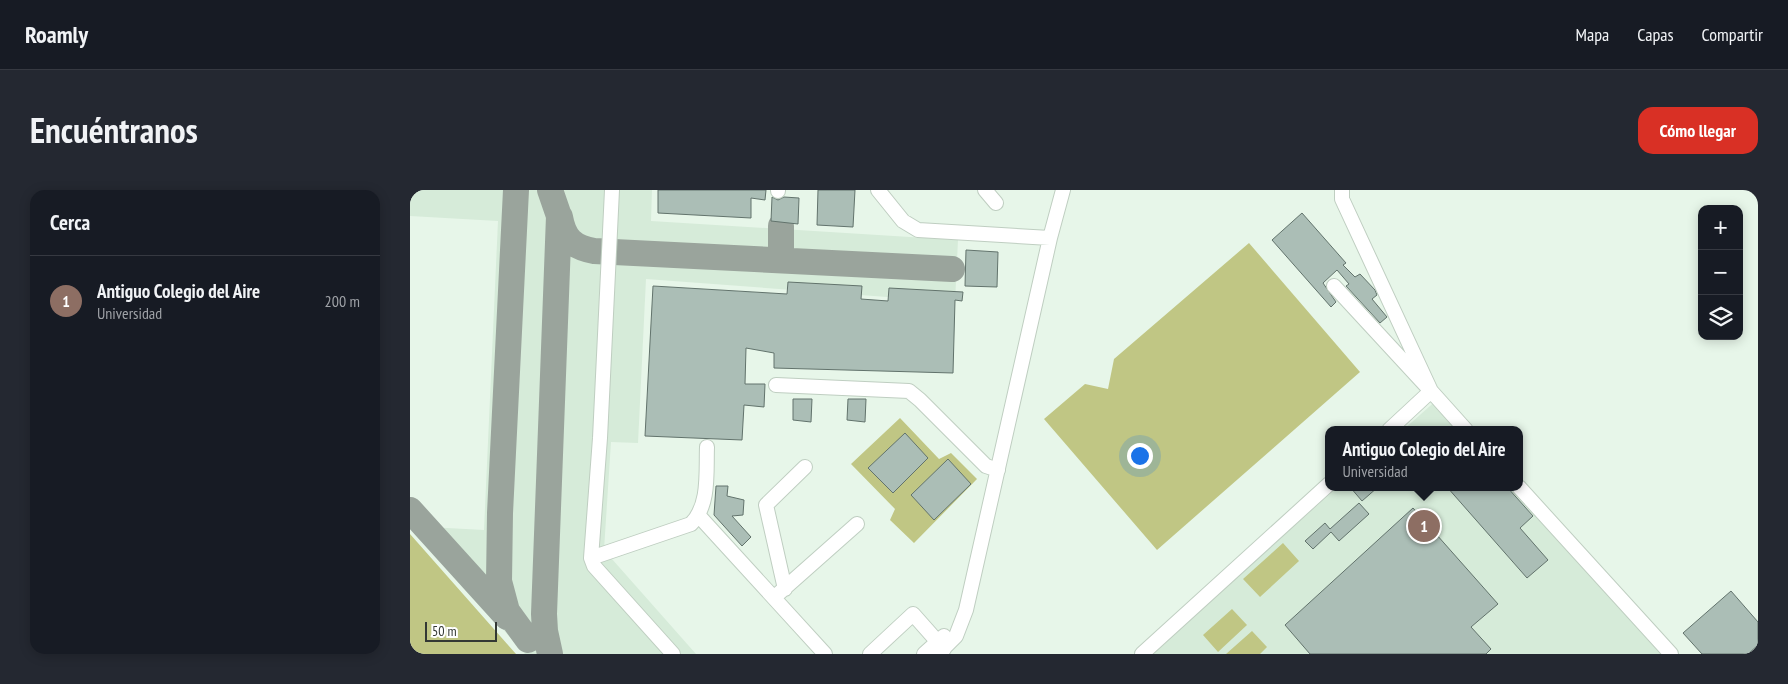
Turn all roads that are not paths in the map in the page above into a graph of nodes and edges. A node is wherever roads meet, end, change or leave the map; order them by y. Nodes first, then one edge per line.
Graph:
1 (612, 190) edge
2 (878, 190) edge
3 (985, 190) edge
4 (1063, 190) edge
5 (1342, 190) edge
6 (996, 203) dead end
7 (1050, 238) junction
8 (1334, 286) dead end
9 (1404, 333) junction
10 (1389, 345) junction
11 (776, 385) dead end
12 (1431, 391) junction
13 (1393, 426) edge
14 (1462, 426) edge
15 (707, 447) dead end
16 (805, 467) dead end
17 (998, 470) junction
18 (1325, 488) edge
19 (1523, 491) edge
20 (699, 516) junction
21 (857, 524) dead end
22 (591, 558) junction
23 (779, 593) junction
24 (940, 648) edge
25 (673, 654) edge
26 (825, 654) edge
27 (870, 654) edge
28 (924, 654) edge
29 (1142, 654) edge
30 (1671, 654) edge

1 - 22 lane
2 - 7 lane
3 - 6 lane
4 - 7 lane
5 - 9 lane
7 - 17 lane
8 - 10 lane
9 - 10 lane
9 - 12 lane
10 - 12 lane
11 - 17 lane
12 - 13 lane
12 - 14 lane
15 - 20 lane
16 - 23 lane
17 - 24 lane
18 - 29 lane
19 - 30 lane
20 - 22 lane
20 - 23 lane
21 - 23 lane
22 - 25 lane
23 - 26 lane
24 - 27 lane
24 - 28 lane

